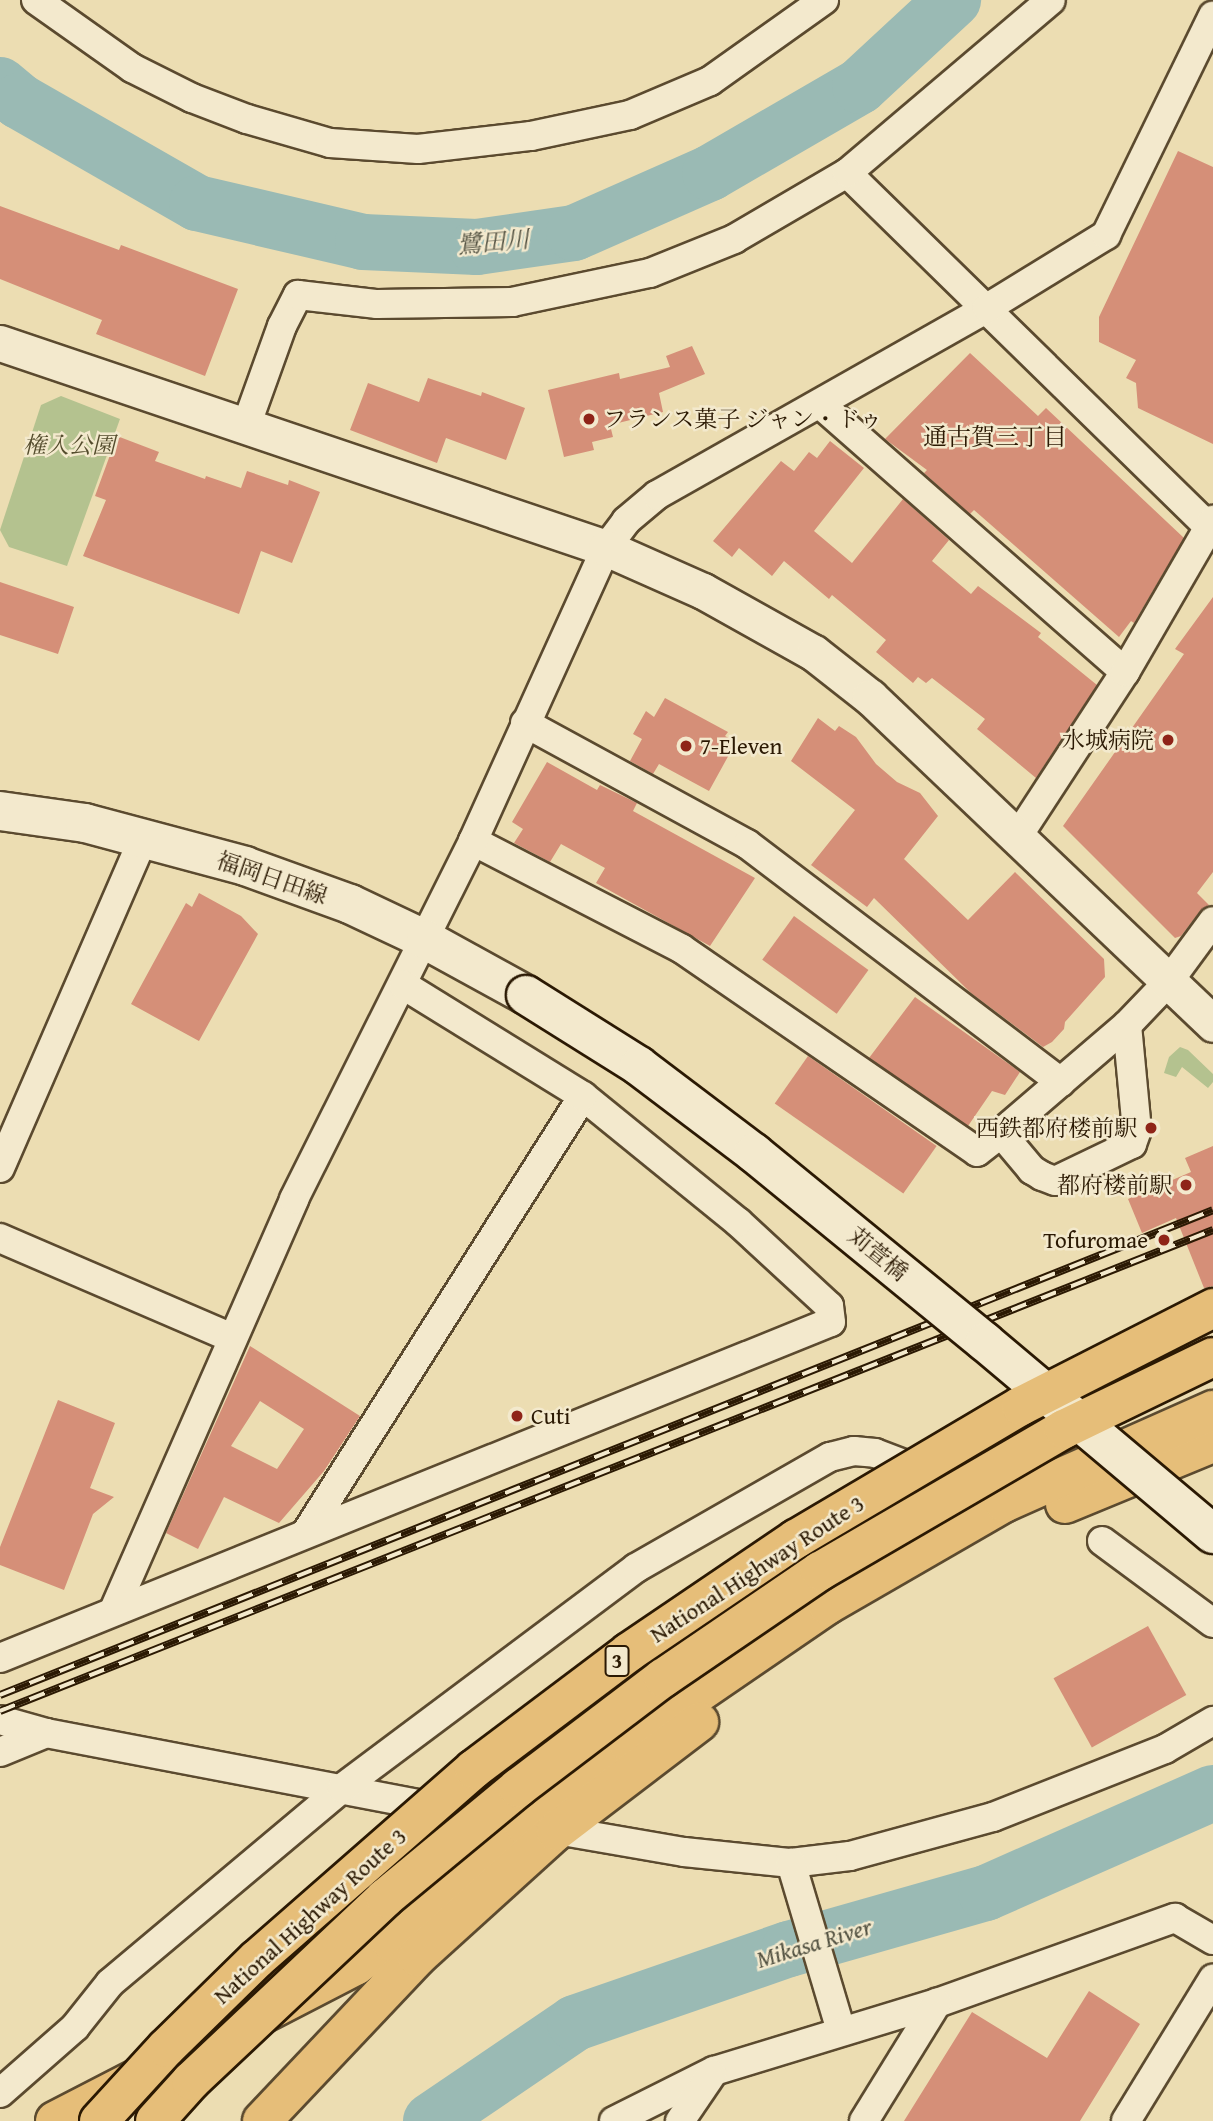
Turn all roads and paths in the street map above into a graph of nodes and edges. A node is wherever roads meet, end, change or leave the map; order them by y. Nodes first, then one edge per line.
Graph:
1 (36, 0) edge
2 (1051, 0) edge
3 (818, 2) edge
4 (1213, 16) edge
5 (847, 173) junction
6 (987, 308) junction
7 (0, 343) edge
8 (820, 404) junction
9 (246, 426) junction
10 (1212, 526) edge
11 (606, 548) junction
12 (1125, 672) junction
13 (525, 723) junction
14 (0, 811) edge
15 (1018, 836) junction
16 (144, 837) junction
17 (473, 841) junction
18 (1213, 921) edge
19 (426, 940) junction
20 (1169, 981) junction
21 (403, 985) junction
22 (527, 995) joint
23 (1213, 1024) edge
24 (1127, 1025) junction
25 (1061, 1082) junction
26 (583, 1096) junction
27 (1000, 1133) junction
28 (6, 1136) edge
29 (0, 1168) edge
30 (0, 1238) edge
31 (1213, 1308) edge
32 (232, 1338) junction
33 (1213, 1357) edge
34 (1213, 1410) edge
35 (1213, 1443) edge
36 (1004, 1503) junction
37 (306, 1533) junction
38 (1213, 1534) edge
39 (1102, 1541) dead end
40 (114, 1610) junction
41 (1213, 1623) edge
42 (0, 1658) edge
43 (0, 1720) edge
44 (1213, 1721) edge
45 (46, 1733) junction
46 (0, 1752) edge
47 (342, 1788) junction
48 (540, 1827) junction
49 (793, 1872) junction
50 (1213, 1940) edge
51 (1213, 1979) edge
52 (937, 2003) junction
53 (841, 2031) junction
54 (714, 2071) junction
55 (0, 2093) edge
56 (55, 2121) edge
57 (99, 2121) edge
58 (155, 2121) edge
59 (262, 2121) edge
60 (614, 2121) edge
61 (680, 2121) edge
62 (864, 2121) edge
63 (1126, 2121) edge

1 - 3 street
2 - 5 street
4 - 6 street
5 - 6 street
5 - 9 street
6 - 8 street
6 - 10 street
7 - 9 street
8 - 11 street
8 - 12 street
9 - 11 street
10 - 12 street
11 - 13 street
11 - 15 street
12 - 15 street
13 - 17 street
13 - 25 street
14 - 16 main road, 福岡日田線
15 - 20 street
16 - 19 main road, 福岡日田線
16 - 28 street
17 - 19 street
17 - 27 street
18 - 20 street
19 - 21 street
19 - 22 main road, 福岡日田線
20 - 23 street
20 - 24 street
21 - 26 street
21 - 32 street
22 - 38 main road, 苅萱橋, bridge
24 - 25 street
24 - 27 street
25 - 27 street
26 - 37 street
26 - 37 street
28 - 29 street
30 - 32 street
31 - 57 highway, National Highway Route 3 / 3, bridge
32 - 40 street
33 - 58 highway, National Highway Route 3 / 3, bridge
34 - 36 highway
35 - 48 highway
36 - 47 street
36 - 48 highway
37 - 40 street
39 - 41 street
40 - 42 street
43 - 45 street
44 - 49 street
45 - 46 street
45 - 47 street
47 - 48 street
47 - 55 street
48 - 49 street
48 - 56 highway
48 - 59 highway
49 - 53 street
50 - 52 street
51 - 63 street
52 - 53 street
52 - 62 street
53 - 54 street
54 - 60 street
54 - 61 street

